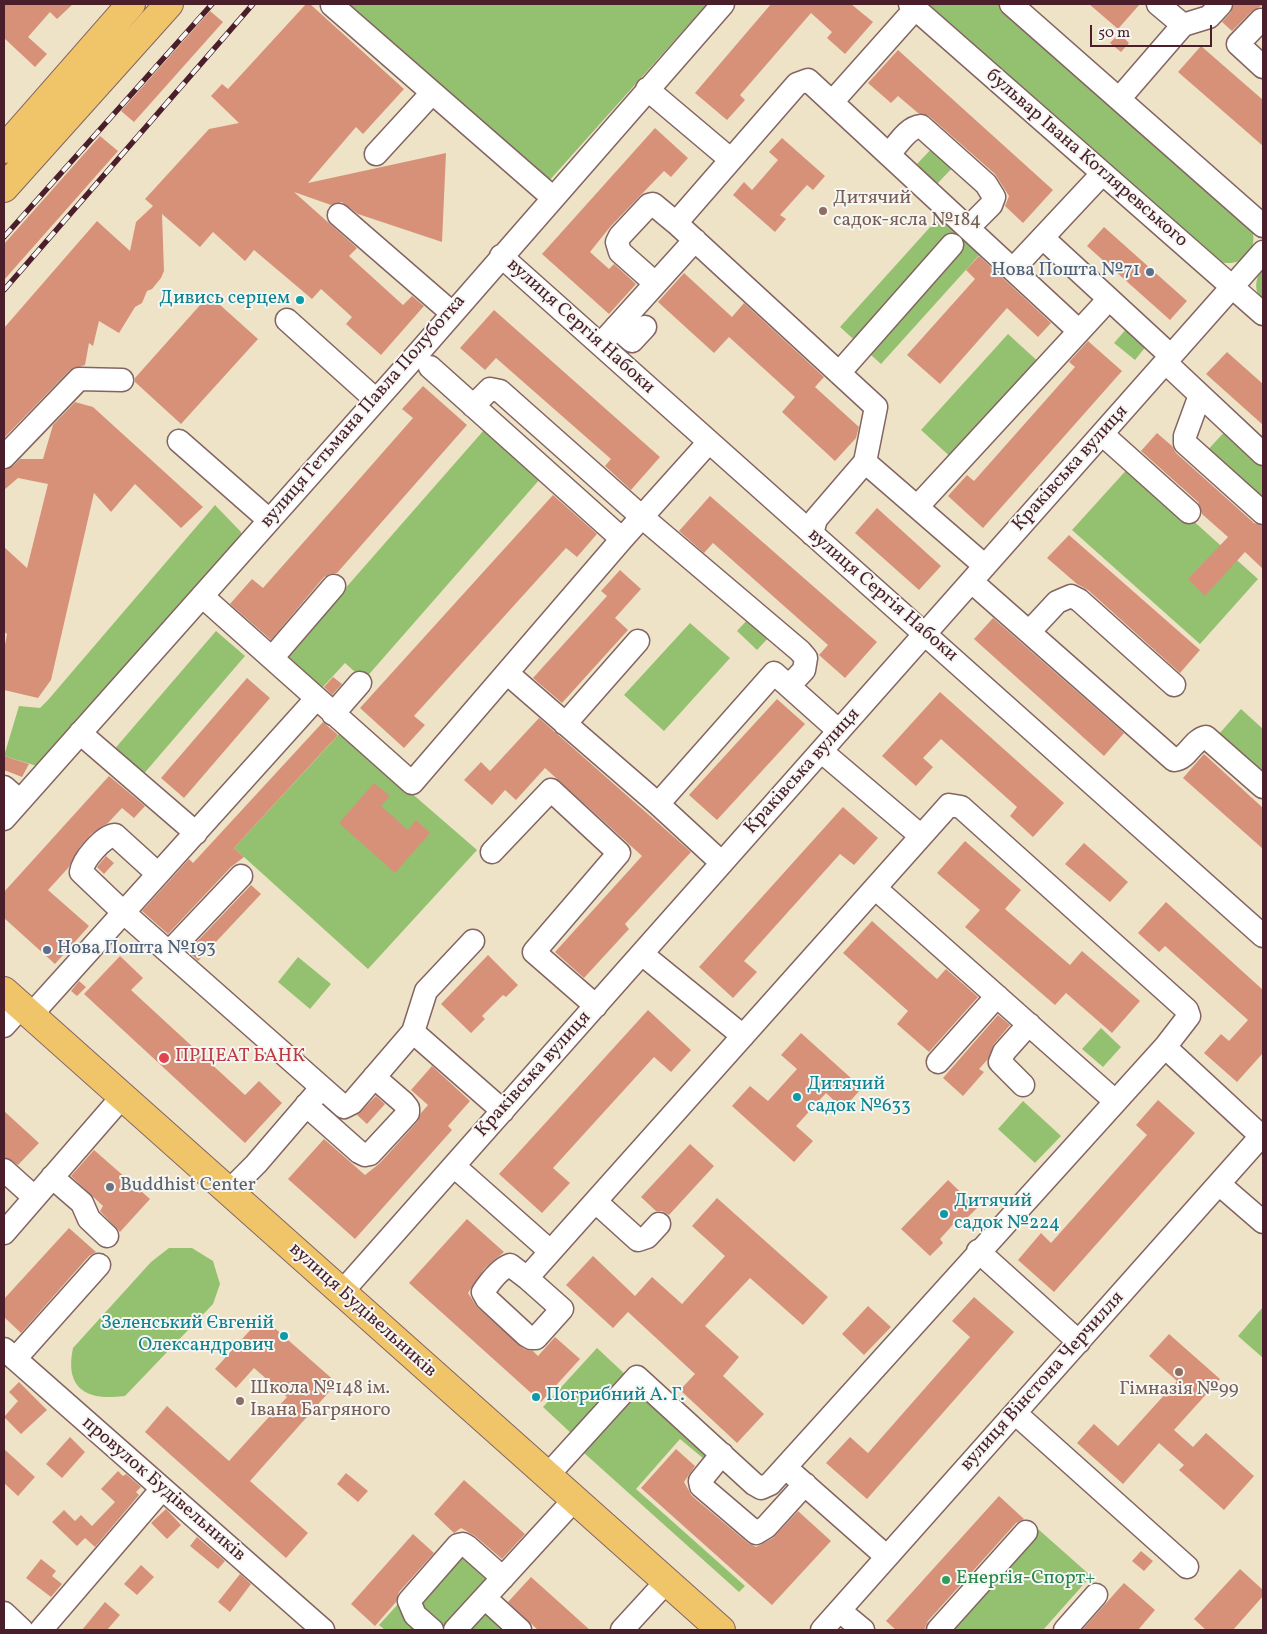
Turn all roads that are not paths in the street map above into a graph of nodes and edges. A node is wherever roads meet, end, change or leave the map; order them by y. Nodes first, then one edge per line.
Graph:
1 (131, 4) edge
2 (169, 4) edge
3 (723, 4) edge
4 (1011, 4) edge
5 (1158, 4) edge
6 (1222, 4) edge
7 (332, 5) edge
8 (913, 6) edge
9 (1261, 20) dead end
10 (1183, 25) junction
11 (1263, 67) edge
12 (647, 89) junction
13 (432, 93) junction
14 (1119, 99) junction
15 (833, 101) junction
16 (4, 149) edge
17 (890, 153) junction
18 (376, 154) dead end
19 (730, 159) junction
20 (1102, 174) junction
21 (4, 188) edge
22 (552, 197) junction
23 (339, 215) dead end
24 (675, 222) junction
25 (1263, 226) edge
26 (970, 227) junction
27 (1042, 238) junction
28 (695, 240) junction
29 (952, 245) dead end
30 (1263, 252) edge
31 (501, 256) junction
32 (1014, 268) junction
33 (655, 283) junction
34 (1232, 287) junction
35 (1109, 298) junction
36 (452, 313) junction
37 (1263, 314) edge
38 (287, 320) dead end
39 (616, 327) junction
40 (645, 327) dead end
41 (1080, 331) junction
42 (601, 344) junction
43 (1168, 359) junction
44 (430, 367) dead end
45 (839, 373) junction
46 (122, 380) dead end
47 (1200, 395) junction
48 (376, 400) junction
49 (473, 406) junction
50 (1102, 434) junction
51 (179, 441) dead end
52 (709, 442) junction
53 (1263, 454) edge
54 (4, 457) edge
55 (865, 462) junction
56 (917, 507) junction
57 (1190, 512) dead end
58 (1263, 513) edge
59 (642, 517) junction
60 (269, 520) junction
61 (812, 534) junction
62 (622, 539) junction
63 (978, 574) junction
64 (334, 586) dead end
65 (202, 596) junction
66 (1030, 631) junction
67 (925, 634) junction
68 (638, 641) dead end
69 (272, 658) junction
70 (507, 673) junction
71 (360, 682) dead end
72 (1174, 684) dead end
73 (789, 686) junction
74 (325, 706) junction
75 (565, 724) junction
76 (839, 731) junction
77 (80, 733) junction
78 (821, 751) junction
79 (1263, 787) edge
80 (12, 794) edge
81 (658, 804) junction
82 (4, 819) edge
83 (196, 834) junction
84 (921, 836) junction
85 (492, 852) dead end
86 (722, 863) junction
87 (158, 874) junction
88 (241, 876) dead end
89 (875, 888) junction
90 (123, 912) junction
91 (1263, 936) edge
92 (474, 941) dead end
93 (168, 952) junction
94 (642, 954) junction
95 (997, 996) junction
96 (596, 1006) junction
97 (15, 1010) edge
98 (1029, 1024) junction
99 (413, 1032) junction
100 (743, 1036) junction
101 (1164, 1046) junction
102 (938, 1062) dead end
103 (374, 1077) junction
104 (1023, 1086) dead end
105 (314, 1096) junction
106 (122, 1097) junction
107 (1115, 1101) junction
108 (503, 1111) junction
109 (1262, 1135) edge
110 (454, 1166) junction
111 (4, 1170) edge
112 (52, 1177) junction
113 (1219, 1184) junction
114 (228, 1192) junction
115 (34, 1198) junction
116 (596, 1202) junction
117 (1263, 1222) edge
118 (659, 1224) dead end
119 (4, 1233) edge
120 (107, 1236) dead end
121 (550, 1251) junction
122 (978, 1252) junction
123 (99, 1265) dead end
124 (526, 1278) dead end
125 (342, 1292) junction
126 (1079, 1342) junction
127 (9, 1354) edge
128 (1015, 1413) junction
129 (722, 1454) junction
130 (785, 1467) junction
131 (547, 1476) junction
132 (805, 1484) junction
133 (162, 1490) junction
134 (574, 1500) junction
135 (1026, 1532) dead end
136 (887, 1557) junction
137 (1188, 1567) dead end
138 (503, 1578) junction
139 (666, 1582) junction
140 (1096, 1595) dead end
141 (484, 1598) junction
142 (840, 1611) junction
143 (4, 1613) edge
144 (22, 1630) edge
145 (41, 1630) edge
146 (323, 1630) edge
147 (432, 1630) edge
148 (455, 1630) edge
149 (520, 1630) edge
150 (622, 1630) edge
151 (721, 1630) edge
152 (822, 1630) edge
153 (862, 1630) edge
154 (938, 1630) edge
155 (1065, 1630) edge

1 - 16 main road
2 - 21 main road
3 - 12 street, вулиця Гетьмана Павла Полуботка
4 - 14 street
5 - 10 street
6 - 10 street
7 - 13 street
8 - 15 street
8 - 20 street, бульвар Івана Котляревського
9 - 11 street
10 - 14 street
12 - 19 street
12 - 22 street, вулиця Гетьмана Павла Полуботка
13 - 18 street
13 - 22 street
14 - 25 street
15 - 17 street
15 - 19 street
17 - 26 street
17 - 26 street
19 - 24 street
20 - 27 street
20 - 34 street, бульвар Івана Котляревського
22 - 31 street, вулиця Гетьмана Павла Полуботка
23 - 36 street
24 - 28 street
24 - 33 street
26 - 32 street
27 - 32 street
27 - 35 street
28 - 33 street
28 - 45 street
29 - 45 street
30 - 34 street, Краківська вулиця
31 - 36 street, вулиця Гетьмана Павла Полуботка
31 - 42 street, вулиця Сергія Набоки
32 - 41 street
33 - 39 street
34 - 37 street, бульвар Івана Котляревського
34 - 43 street, Краківська вулиця
35 - 41 street
35 - 43 street
36 - 48 street, вулиця Гетьмана Павла Полуботка
38 - 48 street
39 - 40 street
39 - 42 street
41 - 56 street
42 - 52 street, вулиця Сергія Набоки
43 - 47 street
43 - 50 street, Краківська вулиця
44 - 49 street
45 - 55 street
46 - 54 street
47 - 53 street
47 - 58 street
48 - 60 street, вулиця Гетьмана Павла Полуботка
49 - 59 street
49 - 62 street
50 - 57 street
50 - 63 street, Краківська вулиця
51 - 60 street
52 - 59 street
52 - 61 street, вулиця Сергія Набоки
55 - 56 street
55 - 61 street
56 - 63 street
59 - 62 street
59 - 73 street
60 - 65 street, вулиця Гетьмана Павла Полуботка
61 - 67 street, вулиця Сергія Набоки
62 - 70 street
63 - 66 street
63 - 67 street, Краківська вулиця
64 - 69 street
65 - 69 street
65 - 77 street, вулиця Гетьмана Павла Полуботка
66 - 72 street
66 - 79 street
67 - 76 street, Краківська вулиця
67 - 91 street, вулиця Сергія Набоки
68 - 75 street
69 - 74 street
70 - 74 street
70 - 75 street
71 - 74 street
73 - 76 street
73 - 81 street
74 - 83 street
75 - 81 street
76 - 78 street, Краківська вулиця
77 - 80 street, вулиця Гетьмана Павла Полуботка
77 - 83 street
78 - 84 street
78 - 86 street, Краківська вулиця
80 - 82 street, вулиця Гетьмана Павла Полуботка
81 - 86 street
83 - 87 street
84 - 89 street
84 - 101 street
85 - 96 street
86 - 94 street, Краківська вулиця
87 - 90 street
87 - 90 street
88 - 93 street
89 - 95 street
89 - 100 street
90 - 93 street
90 - 97 street
92 - 99 street
93 - 105 street
94 - 96 street, Краківська вулиця
94 - 100 street
95 - 98 street
95 - 102 street
96 - 108 street, Краківська вулиця
97 - 106 main road, вулиця Будівельників
98 - 104 street
98 - 107 street
99 - 103 street
99 - 108 street
100 - 116 street
101 - 107 street
101 - 109 street
103 - 105 street
103 - 105 street
105 - 114 street
106 - 112 street
106 - 114 main road, вулиця Будівельників
107 - 122 street
108 - 110 street, Краківська вулиця
109 - 113 street, вулиця Вінстона Черчилля
110 - 121 street
110 - 125 street, Краківська вулиця
111 - 115 street
112 - 115 street
112 - 120 street
113 - 117 street
113 - 126 street, вулиця Вінстона Черчилля
114 - 125 main road, вулиця Будівельників
115 - 119 street
116 - 118 street
116 - 121 street
121 - 124 street
122 - 126 street
122 - 130 street
123 - 127 street
125 - 131 main road, вулиця Будівельників
126 - 128 street, вулиця Вінстона Черчилля
127 - 133 street, провулок Будівельників
128 - 136 street, вулиця Вінстона Черчилля
128 - 137 street
129 - 130 street
129 - 131 street
129 - 132 street
130 - 132 street
131 - 134 main road, вулиця Будівельників
132 - 136 street
133 - 145 street
133 - 146 street, провулок Будівельників
134 - 138 street
134 - 139 main road, вулиця Будівельників
135 - 154 street
136 - 142 street, вулиця Вінстона Черчилля
138 - 141 street
138 - 147 street
139 - 150 street
139 - 151 main road, вулиця Будівельників
140 - 155 street
141 - 148 street
141 - 149 street
142 - 152 street, вулиця Вінстона Черчилля
142 - 153 street
143 - 144 street

